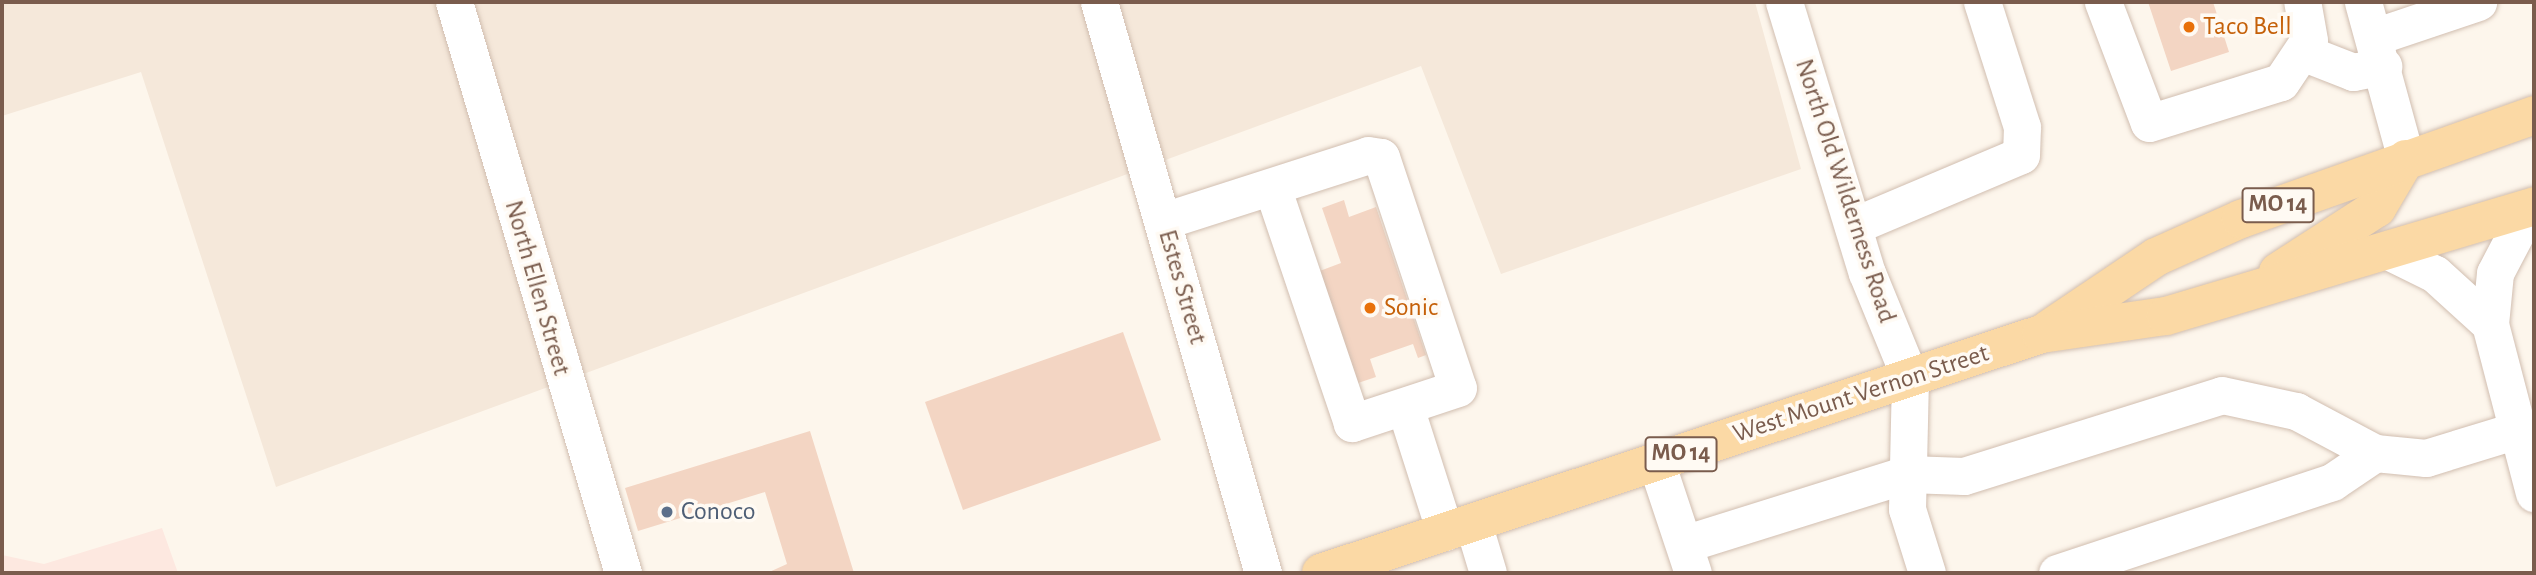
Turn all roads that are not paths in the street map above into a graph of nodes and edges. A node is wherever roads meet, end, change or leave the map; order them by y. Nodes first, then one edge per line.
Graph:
1 (454, 2) edge
2 (1099, 2) edge
3 (1784, 2) edge
4 (1982, 2) edge
5 (2103, 2) edge
6 (2302, 2) edge
7 (2363, 2) edge
8 (2478, 2) edge
9 (2302, 52) junction
10 (2379, 52) junction
11 (2534, 114) edge
12 (2406, 159) junction
13 (1272, 187) junction
14 (2532, 207) edge
15 (1163, 221) junction
16 (1853, 226) junction
17 (2388, 251) junction
18 (2241, 296) junction
19 (2490, 324) junction
20 (2041, 334) junction
21 (1910, 378) junction
22 (1406, 410) junction
23 (2525, 445) edge
24 (2375, 453) junction
25 (1656, 462) junction
26 (1908, 474) junction
27 (2534, 493) edge
28 (1459, 528) junction
29 (1688, 559) edge
30 (623, 573) edge
31 (1263, 573) edge
32 (1321, 573) edge
33 (1488, 573) edge
34 (1927, 573) edge
35 (2057, 573) edge

1 - 30 street, North Ellen Street
2 - 15 street, Estes Street
3 - 16 street, North Old Wilderness Road
4 - 16 street
5 - 9 street
6 - 9 street
7 - 10 street
8 - 10 street
9 - 10 street
10 - 12 street
11 - 12 main road, West Mount Vernon Street / MO 14
12 - 18 main road
12 - 20 main road, West Mount Vernon Street / MO 14
13 - 15 street
13 - 22 street
13 - 22 street
14 - 17 main road, West Mount Vernon Street / MO 14
14 - 19 street
15 - 31 street, Estes Street
16 - 21 street, North Old Wilderness Road
17 - 18 main road, West Mount Vernon Street / MO 14
17 - 19 street
18 - 20 main road, West Mount Vernon Street / MO 14
19 - 23 street
20 - 21 main road, West Mount Vernon Street / MO 14
21 - 25 main road, West Mount Vernon Street / MO 14
21 - 26 street
22 - 28 street
23 - 24 street
23 - 27 street
24 - 26 street
24 - 35 street
25 - 28 main road, West Mount Vernon Street / MO 14
25 - 29 street
26 - 29 street
26 - 34 street
28 - 32 main road, West Mount Vernon Street / MO 14
28 - 33 street

